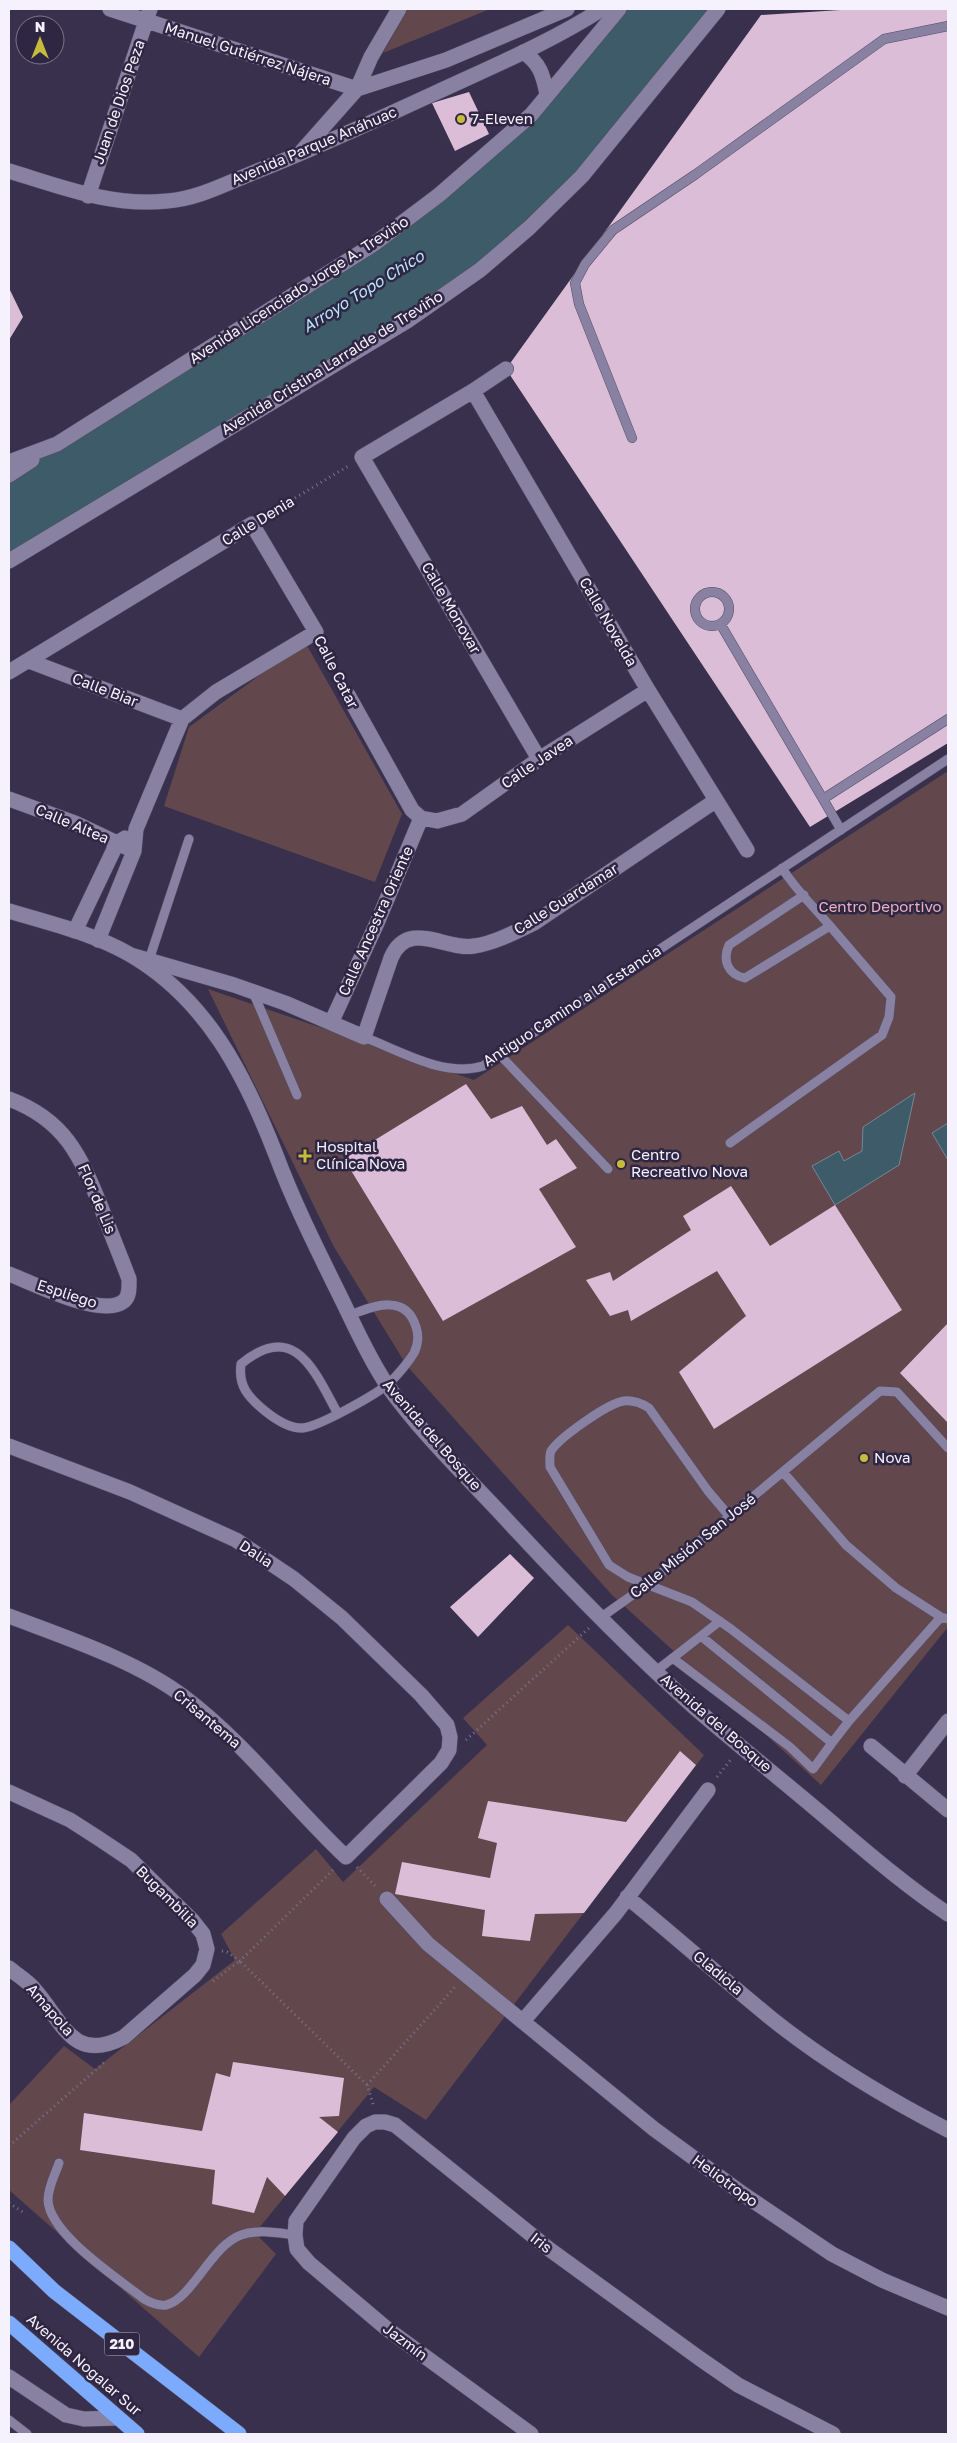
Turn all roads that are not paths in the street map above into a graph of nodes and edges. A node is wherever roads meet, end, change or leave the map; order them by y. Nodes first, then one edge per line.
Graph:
1 (110, 9) edge
2 (399, 9) edge
3 (567, 9) edge
4 (602, 9) edge
5 (619, 9) edge
6 (718, 9) edge
7 (148, 15) edge
8 (948, 26) edge
9 (523, 52) junction
10 (357, 89) junction
11 (547, 94) junction
12 (298, 155) junction
13 (9, 171) edge
14 (88, 196) junction
15 (506, 369) dead end
16 (473, 392) junction
17 (632, 438) dead end
18 (56, 444) junction
19 (9, 462) edge
20 (9, 475) edge
21 (252, 524) joint
22 (9, 561) edge
23 (721, 625) junction
24 (29, 661) junction
25 (9, 672) edge
26 (648, 690) junction
27 (348, 695) road end
28 (182, 719) junction
29 (948, 719) edge
30 (539, 759) junction
31 (948, 759) edge
32 (9, 799) edge
33 (823, 799) junction
34 (714, 801) junction
35 (421, 818) junction
36 (136, 830) junction
37 (841, 830) junction
38 (189, 840) dead end
39 (117, 843) junction
40 (747, 850) dead end
41 (134, 851) junction
42 (782, 868) junction
43 (804, 896) junction
44 (9, 911) edge
45 (830, 926) junction
46 (75, 932) junction
47 (98, 940) junction
48 (402, 942) joint
49 (130, 955) junction
50 (149, 960) junction
51 (253, 992) junction
52 (331, 1023) junction
53 (364, 1037) junction
54 (500, 1055) junction
55 (297, 1095) dead end
56 (9, 1099) edge
57 (730, 1143) dead end
58 (608, 1168) dead end
59 (9, 1274) edge
60 (126, 1300) joint
61 (350, 1315) junction
62 (387, 1385) junction
63 (338, 1414) junction
64 (9, 1446) edge
65 (948, 1448) edge
66 (783, 1472) junction
67 (730, 1517) junction
68 (648, 1584) junction
69 (9, 1616) edge
70 (600, 1618) junction
71 (945, 1618) edge
72 (720, 1621) junction
73 (702, 1637) junction
74 (674, 1659) junction
75 (656, 1671) junction
76 (849, 1721) junction
77 (948, 1721) edge
78 (832, 1743) junction
79 (871, 1746) dead end
80 (904, 1776) junction
81 (708, 1790) road end
82 (9, 1792) edge
83 (948, 1810) edge
84 (346, 1856) joint
85 (627, 1897) junction
86 (387, 1899) road end
87 (948, 1914) edge
88 (9, 1968) edge
89 (523, 2021) junction
90 (95, 2046) joint
91 (948, 2130) edge
92 (59, 2163) dead end
93 (295, 2235) junction
94 (9, 2248) edge
95 (948, 2308) edge
96 (9, 2323) edge
97 (9, 2378) edge
98 (117, 2418) junction
99 (9, 2420) edge
100 (28, 2434) edge
101 (137, 2434) edge
102 (239, 2434) edge
103 (531, 2434) edge
104 (833, 2434) edge

1 - 7 street, Manuel Gutiérrez Nájera
2 - 10 street
3 - 10 street
4 - 9 street, Avenida Parque Anáhuac
5 - 11 street, Avenida Licenciado Jorge A. Treviño
6 - 22 street, Avenida Cristina Larralde de Treviño
7 - 10 street, Manuel Gutiérrez Nájera
7 - 14 street, Juan de Dios Peza
8 - 17 lane
9 - 11 street
9 - 12 street, Avenida Parque Anáhuac
10 - 12 street
11 - 18 street, Avenida Licenciado Jorge A. Treviño
12 - 14 street, Avenida Parque Anáhuac
13 - 14 street, Avenida Parque Anáhuac
15 - 16 street
16 - 26 street, Calle Novelda
16 - 30 street, Calle Monovar
18 - 19 street, Avenida Licenciado Jorge A. Treviño
18 - 20 street
21 - 24 street, Calle Denia
21 - 28 street, Calle Catar
23 - 23 lane
23 - 33 lane
24 - 25 street, Calle Denia
24 - 28 street, Calle Biar
26 - 30 street, Calle Javea
26 - 34 street, Calle Novelda
27 - 35 street, Calle Catar
28 - 36 street
29 - 33 lane
30 - 35 street, Calle Javea
31 - 37 lane, Antiguo Camino a la Estancia
32 - 39 street, Calle Altea
33 - 37 lane
34 - 40 street, Calle Novelda
34 - 48 street, Calle Guardamar
35 - 52 street, Calle Ancestra Oriente
36 - 39 street
36 - 41 street
37 - 42 lane, Antiguo Camino a la Estancia
38 - 50 lane
39 - 41 street, Calle Altea
39 - 46 street
41 - 47 street
42 - 43 lane
42 - 54 lane, Antiguo Camino a la Estancia
43 - 45 lane
43 - 45 lane
44 - 46 street, Avenida del Bosque
45 - 57 lane
46 - 47 street, Avenida del Bosque
47 - 49 street, Avenida del Bosque
48 - 53 street, Calle Ancestra Oriente
49 - 50 street, Antiguo Camino a la Estancia
49 - 61 street, Avenida del Bosque
50 - 51 street, Antiguo Camino a la Estancia
51 - 52 street, Antiguo Camino a la Estancia
51 - 55 lane
52 - 53 street, Antiguo Camino a la Estancia
53 - 54 lane, Antiguo Camino a la Estancia
54 - 58 lane
56 - 60 street, Flor de Lis
59 - 60 street, Espliego
61 - 62 street, Avenida del Bosque
61 - 62 lane
62 - 63 lane
62 - 70 street, Avenida del Bosque
63 - 63 lane
64 - 84 street, Dalia
65 - 66 lane, Calle Misión San José
66 - 67 lane, Calle Misión San José
66 - 71 lane
67 - 68 lane, Calle Misión San José
67 - 68 lane
68 - 70 lane, Calle Misión San José
68 - 72 lane
69 - 84 street, Crisantema
70 - 75 street, Avenida del Bosque
71 - 76 lane
72 - 73 lane
72 - 76 lane
73 - 74 lane
73 - 78 lane
74 - 75 lane
74 - 78 lane
75 - 87 street, Avenida del Bosque
76 - 78 lane
77 - 80 street
79 - 80 street
80 - 83 street
81 - 85 street
82 - 90 street, Bugambilia
85 - 89 street
85 - 91 street, Gladiola
86 - 89 street, Heliotropo
88 - 90 street, Amapola
89 - 95 street, Heliotropo
92 - 93 lane
93 - 103 street, Jazmín
93 - 104 street, Iris
94 - 102 highway, 210
96 - 98 highway, Avenida Nogalar Sur
97 - 98 street
98 - 101 highway, Avenida Nogalar Sur
99 - 100 lane

